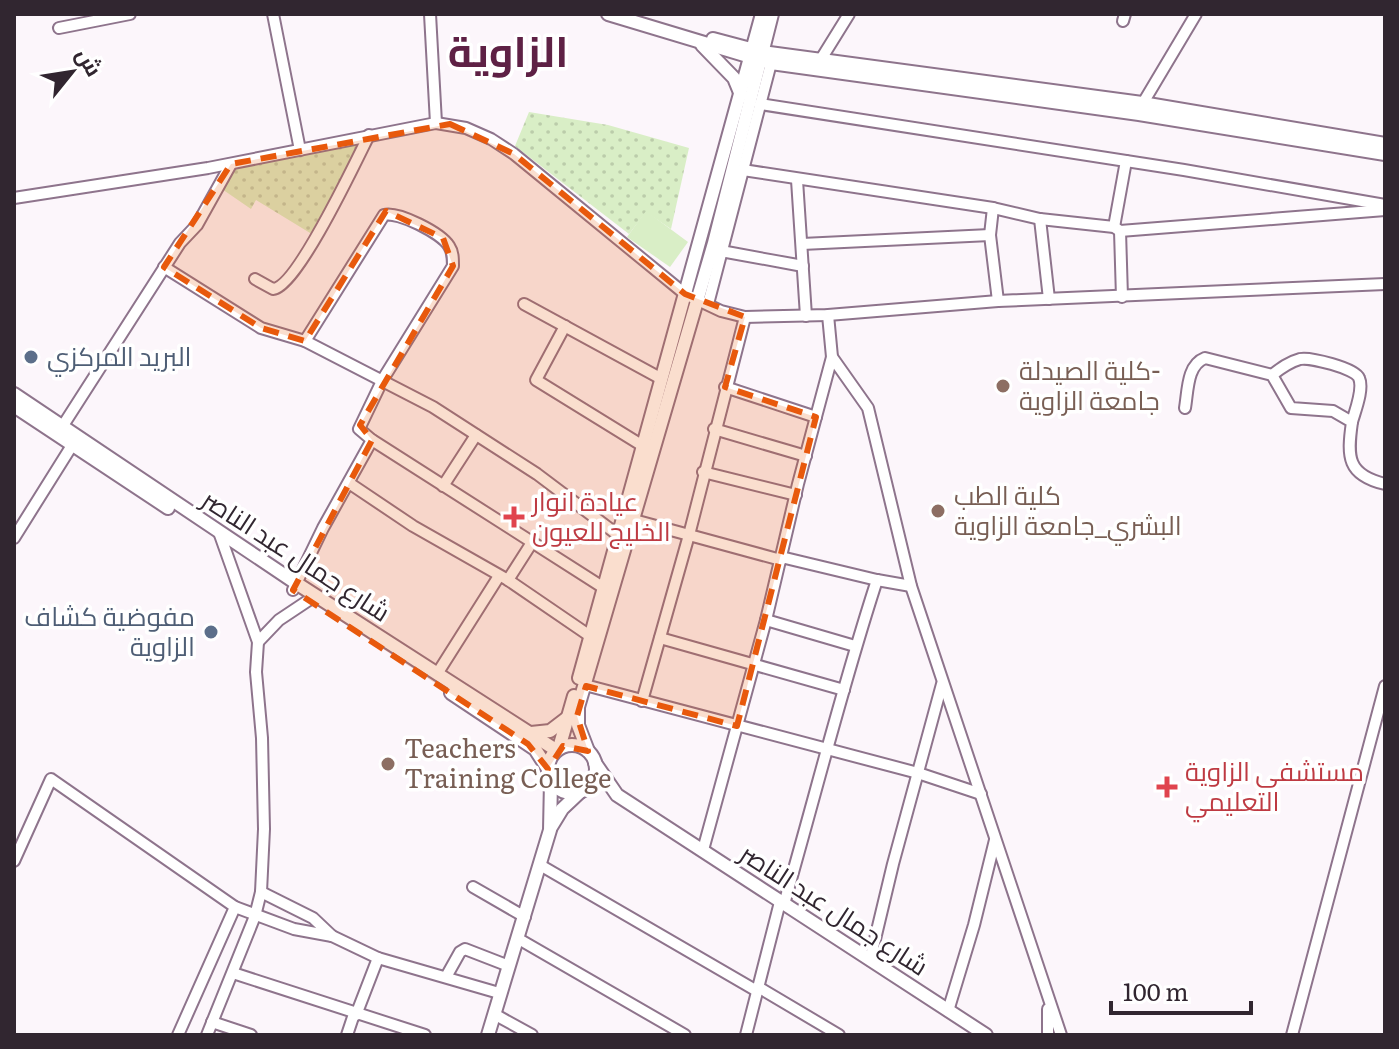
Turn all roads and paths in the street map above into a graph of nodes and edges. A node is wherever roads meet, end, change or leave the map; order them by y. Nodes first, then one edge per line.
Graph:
1 (130, 14) edge
2 (273, 14) edge
3 (430, 14) edge
4 (608, 14) edge
5 (633, 14) edge
6 (762, 14) edge
7 (772, 14) edge
8 (849, 14) edge
9 (1196, 14) edge
10 (59, 28) dead end
11 (700, 42) junction
12 (759, 57) junction
13 (818, 64) junction
14 (741, 95) junction
15 (760, 104) junction
16 (1140, 109) junction
17 (436, 123) junction
18 (369, 135) junction
19 (1385, 144) edge
20 (300, 150) junction
21 (1385, 154) edge
22 (1126, 161) junction
23 (231, 164) junction
24 (743, 170) junction
25 (797, 180) junction
26 (14, 198) edge
27 (1385, 207) edge
28 (993, 208) junction
29 (1040, 219) junction
30 (1117, 229) junction
31 (990, 235) junction
32 (802, 244) junction
33 (721, 251) junction
34 (803, 266) junction
35 (164, 267) junction
36 (255, 279) dead end
37 (1385, 284) edge
38 (1122, 297) junction
39 (697, 299) junction
40 (1049, 299) junction
41 (998, 301) junction
42 (524, 304) dead end
43 (828, 315) junction
44 (806, 316) junction
45 (745, 317) junction
46 (565, 326) junction
47 (305, 341) junction
48 (832, 357) junction
49 (1272, 375) junction
50 (660, 378) junction
51 (383, 379) junction
52 (725, 387) junction
53 (14, 394) edge
54 (14, 406) edge
55 (1185, 408) dead end
56 (816, 417) junction
57 (1352, 422) junction
58 (62, 427) junction
59 (714, 429) junction
60 (476, 435) junction
61 (372, 440) junction
62 (75, 442) junction
63 (643, 446) junction
64 (806, 456) junction
65 (703, 472) junction
66 (349, 483) junction
67 (1385, 484) edge
68 (443, 486) junction
69 (796, 495) junction
70 (634, 520) junction
71 (618, 535) junction
72 (689, 535) junction
73 (14, 538) edge
74 (220, 538) junction
75 (531, 544) junction
76 (781, 559) junction
77 (504, 578) junction
78 (877, 580) junction
79 (295, 586) junction
80 (911, 586) junction
81 (604, 588) junction
82 (309, 600) junction
83 (766, 620) junction
84 (590, 636) junction
85 (660, 638) junction
86 (258, 642) junction
87 (855, 646) junction
88 (755, 664) junction
89 (437, 674) junction
90 (942, 681) junction
91 (585, 685) junction
92 (1385, 686) edge
93 (844, 690) junction
94 (642, 701) junction
95 (567, 718) junction
96 (737, 726) junction
97 (528, 733) junction
98 (558, 749) junction
99 (588, 751) junction
100 (828, 751) junction
101 (595, 763) junction
102 (918, 773) junction
103 (549, 775) junction
104 (582, 790) junction
105 (981, 794) junction
106 (617, 795) junction
107 (550, 830) junction
108 (995, 840) junction
109 (703, 850) junction
110 (14, 861) edge
111 (540, 865) junction
112 (473, 887) dead end
113 (261, 892) junction
114 (782, 903) junction
115 (235, 907) junction
116 (255, 916) junction
117 (525, 917) junction
118 (332, 936) junction
119 (517, 938) junction
120 (378, 958) junction
121 (870, 960) junction
122 (509, 966) junction
123 (233, 973) junction
124 (446, 977) junction
125 (758, 989) junction
126 (499, 993) junction
127 (1047, 999) junction
128 (948, 1011) junction
129 (355, 1014) junction
130 (494, 1014) junction
131 (212, 1022) junction
132 (982, 1034) edge
133 (178, 1035) edge
134 (207, 1035) edge
135 (251, 1035) edge
136 (347, 1035) edge
137 (425, 1035) edge
138 (488, 1035) edge
139 (532, 1035) edge
140 (685, 1035) edge
141 (746, 1035) edge
142 (839, 1035) edge
143 (1048, 1035) edge
144 (1061, 1035) edge
145 (1292, 1035) edge

1 - 10 street
2 - 20 street
3 - 17 street
4 - 11 main road
5 - 12 main road
6 - 12 main road
7 - 12 main road
8 - 13 street
9 - 16 street
11 - 12 main road
11 - 14 main road
12 - 13 main road
12 - 14 main road
12 - 15 street
12 - 39 main road
13 - 16 main road
14 - 39 main road
15 - 22 street
15 - 24 street
16 - 19 main road
16 - 21 main road
17 - 18 street
17 - 39 street
18 - 20 street
18 - 36 street
20 - 23 street
22 - 27 street
22 - 30 street
23 - 26 street
23 - 35 street
24 - 25 street
24 - 33 street
25 - 28 street
25 - 32 street
27 - 30 street
28 - 29 street
28 - 31 street
29 - 30 street
29 - 40 street
30 - 38 street
31 - 32 street
31 - 41 street
32 - 34 street
33 - 34 street
33 - 39 street
34 - 44 street
35 - 47 street
35 - 58 street
37 - 38 street
38 - 40 street
39 - 45 street
39 - 50 main road
39 - 70 main road
40 - 41 street
41 - 43 street
42 - 46 street
43 - 44 street
43 - 48 street
44 - 45 street
45 - 52 street
46 - 50 street
46 - 63 street
47 - 51 street
47 - 51 street
48 - 56 street
48 - 80 street
49 - 55 street
49 - 57 street
49 - 57 street
50 - 63 main road
51 - 60 street
51 - 61 street
52 - 56 street
52 - 59 street
53 - 58 main road, شارع جمال عبد الناصر
54 - 62 main road, شارع جمال عبد الناصر
56 - 64 street
57 - 67 street
58 - 62 main road, شارع جمال عبد الناصر
59 - 64 street
59 - 65 street
60 - 68 street
60 - 71 street
61 - 66 street
61 - 68 street
62 - 73 street
62 - 74 main road, شارع جمال عبد الناصر
63 - 71 main road
64 - 69 street
65 - 69 street
65 - 72 street
66 - 77 street
66 - 79 street
68 - 75 street
69 - 76 street
70 - 72 street
70 - 91 main road
71 - 81 main road
72 - 76 street
72 - 85 street
74 - 79 main road, شارع جمال عبد الناصر
74 - 86 street
75 - 77 street
75 - 81 street
76 - 78 street
76 - 83 street
77 - 84 street
77 - 89 street
78 - 80 street
78 - 87 street
79 - 82 main road, شارع جمال عبد الناصر
79 - 89 main road, شارع جمال عبد الناصر
80 - 90 street
81 - 84 main road
82 - 86 street
82 - 103 main road, شارع جمال عبد الناصر
83 - 87 street
83 - 88 street
84 - 95 main road
85 - 88 street
85 - 94 street
86 - 113 street
87 - 93 street
88 - 93 street
88 - 96 street
89 - 97 main road, شارع جمال عبد الناصر
90 - 102 street
90 - 105 street
91 - 94 street
91 - 99 main road
92 - 145 street
93 - 100 street
94 - 96 street
95 - 97 main road
95 - 98 main road
96 - 100 street
96 - 109 street
97 - 98 main road, شارع جمال عبد الناصر
98 - 99 main road
98 - 103 main road
99 - 101 main road
100 - 102 street
100 - 114 street
101 - 104 main road
101 - 106 main road, شارع جمال عبد الناصر
102 - 105 street
102 - 121 street
103 - 104 main road
103 - 107 main road
104 - 106 main road, شارع جمال عبد الناصر
104 - 107 main road
105 - 108 street
106 - 109 main road, شارع جمال عبد الناصر
107 - 111 main road
108 - 127 street
108 - 128 street
109 - 114 main road, شارع جمال عبد الناصر
110 - 115 street
111 - 117 main road
111 - 125 street
112 - 117 street
113 - 116 street
113 - 118 street
114 - 121 main road, شارع جمال عبد الناصر
114 - 125 street
115 - 116 street
115 - 133 street
116 - 118 street
116 - 123 street
117 - 119 main road
118 - 120 street
119 - 122 main road
119 - 140 street
120 - 124 street
120 - 129 street
121 - 128 main road, شارع جمال عبد الناصر
122 - 124 street
122 - 126 main road
123 - 129 street
123 - 131 street
124 - 126 street
125 - 141 street
125 - 142 street
126 - 130 main road
127 - 143 street
127 - 144 street
128 - 132 main road, شارع جمال عبد الناصر
129 - 136 street
129 - 137 street
130 - 138 main road
130 - 139 street
131 - 134 street
131 - 135 street

